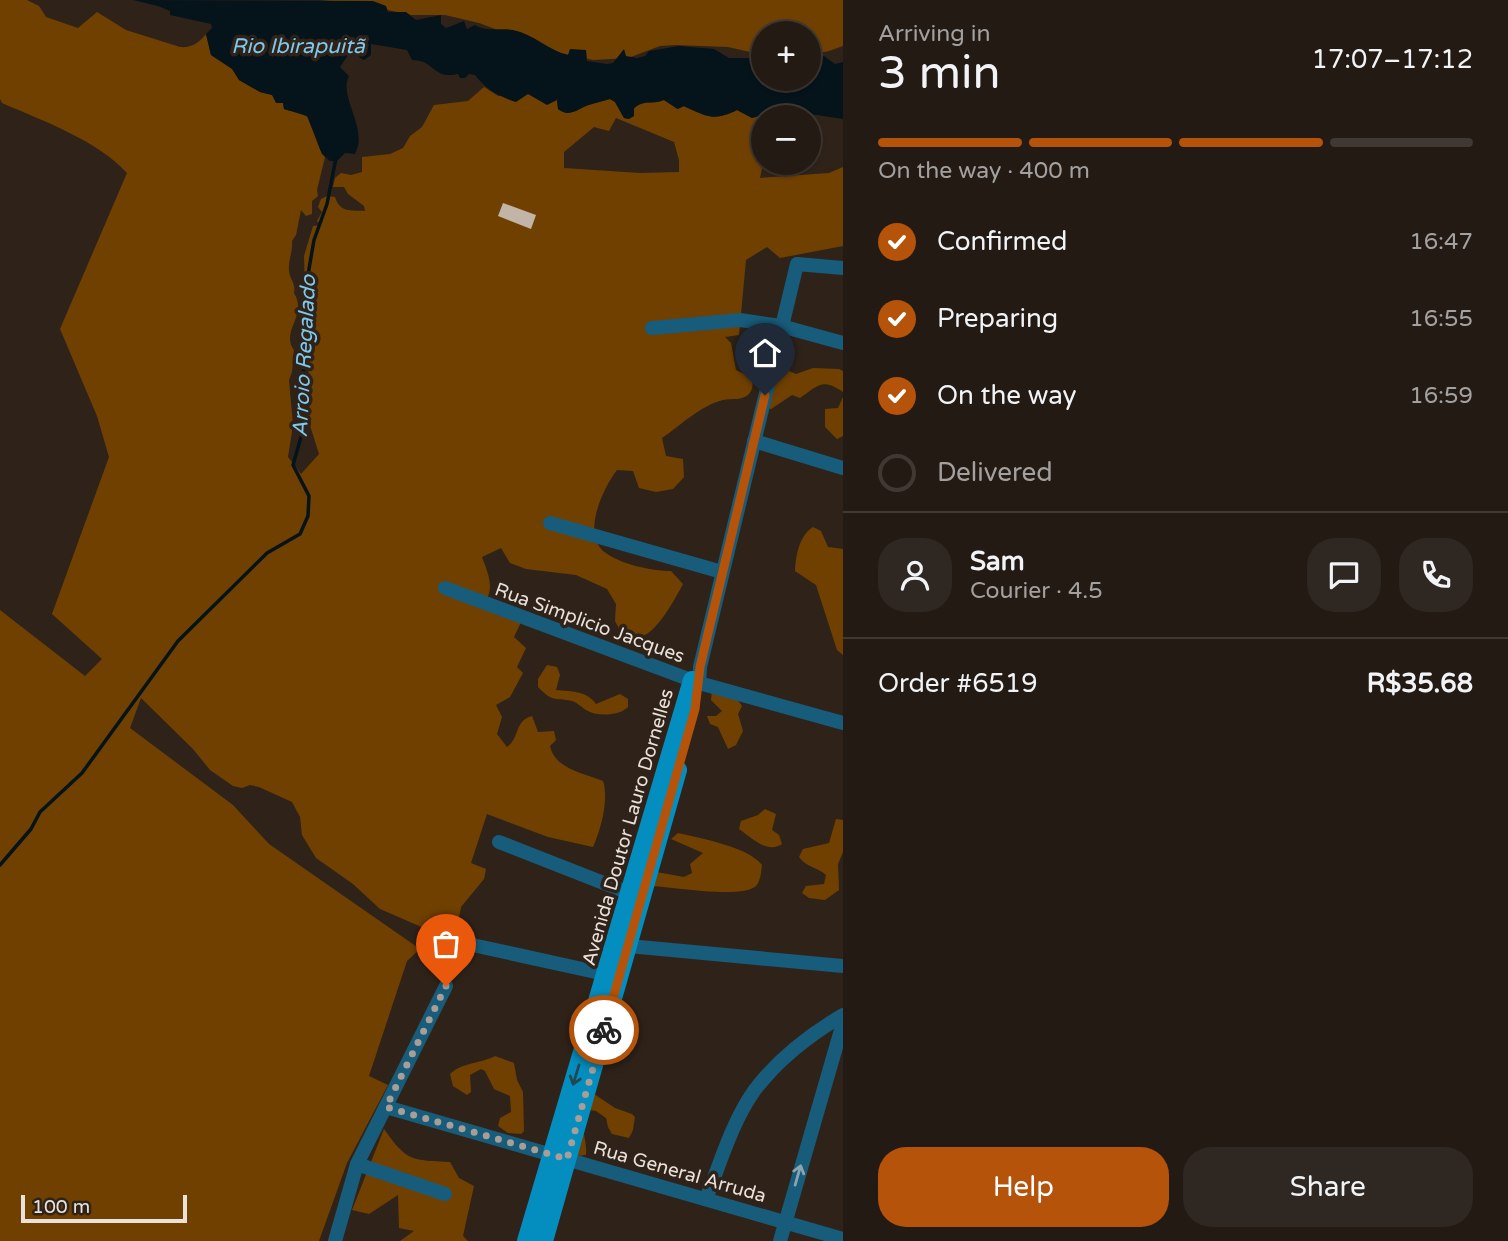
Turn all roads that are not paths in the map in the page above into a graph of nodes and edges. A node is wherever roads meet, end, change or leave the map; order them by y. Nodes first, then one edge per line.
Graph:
1 (843, 268) edge
2 (780, 326) junction
3 (652, 328) dead end
4 (843, 342) edge
5 (754, 441) junction
6 (843, 468) edge
7 (550, 523) dead end
8 (722, 572) junction
9 (445, 588) dead end
10 (697, 677) junction
11 (843, 723) edge
12 (499, 842) dead end
13 (629, 893) junction
14 (468, 944) dead end
15 (620, 945) junction
16 (843, 966) edge
17 (612, 976) junction
18 (446, 986) dead end
19 (843, 1015) edge
20 (843, 1023) edge
21 (839, 1042) edge
22 (386, 1107) junction
23 (560, 1156) junction
24 (357, 1164) junction
25 (444, 1194) dead end
26 (706, 1199) junction
27 (785, 1222) junction
28 (843, 1239) edge
29 (335, 1241) edge
30 (526, 1241) edge
31 (544, 1241) edge
32 (780, 1241) edge

1 - 2 street, Avenida Doutor Lauro Dornelles
2 - 3 street
2 - 4 street
2 - 5 street, Avenida Doutor Lauro Dornelles
5 - 6 street
5 - 8 street, Avenida Doutor Lauro Dornelles
7 - 8 street
8 - 10 street, Avenida Doutor Lauro Dornelles
9 - 10 street, Rua Simplicio Jacques
10 - 11 street, Rua Simplicio Jacques
10 - 13 main road, Avenida Doutor Lauro Dornelles
10 - 15 main road, Avenida Doutor Lauro Dornelles
12 - 13 street
13 - 15 main road, Avenida Doutor Lauro Dornelles
14 - 17 street
15 - 16 street
15 - 17 main road, Avenida Doutor Lauro Dornelles
17 - 23 main road, Avenida Doutor Lauro Dornelles
18 - 22 street
19 - 26 street
20 - 21 street
27 -> 21 street
22 - 23 street, Rua General Arruda
22 - 24 street
23 - 26 street, Rua General Arruda
23 - 30 main road, Avenida Doutor Lauro Dornelles
23 - 31 main road, Avenida Doutor Lauro Dornelles
24 - 25 street
24 - 29 street
26 - 27 street, Rua General Arruda
27 - 28 street, Rua General Arruda
27 - 32 street

